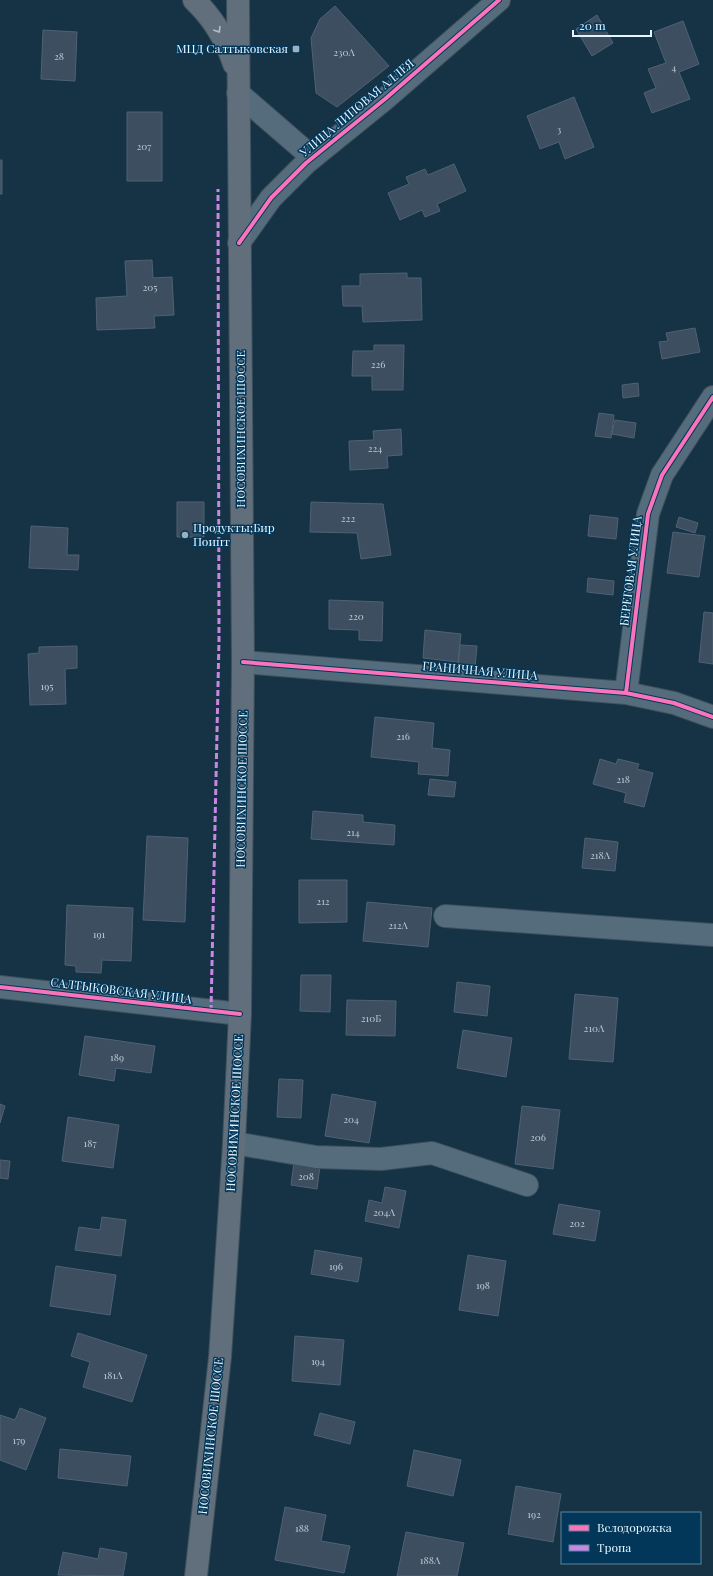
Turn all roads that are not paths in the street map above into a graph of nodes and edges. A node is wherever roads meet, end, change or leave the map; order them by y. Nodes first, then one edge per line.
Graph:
1 (194, 0) edge
2 (238, 0) edge
3 (499, 0) edge
4 (238, 84) junction
5 (312, 157) junction
6 (239, 243) junction
7 (713, 397) edge
8 (243, 662) junction
9 (626, 692) junction
10 (713, 717) edge
11 (445, 916) dead end
12 (713, 935) edge
13 (0, 987) edge
14 (240, 1014) junction
15 (234, 1143) junction
16 (527, 1185) dead end
17 (196, 1576) edge

1 -> 4 main road
2 - 4 main road, НОСОВИХИНСКОЕ ШОССЕ
3 - 5 street, УЛИЦА ЛИПОВАЯ АЛЛЕЯ
4 - 5 street
4 - 6 main road, НОСОВИХИНСКОЕ ШОССЕ
5 - 6 street, УЛИЦА ЛИПОВАЯ АЛЛЕЯ
6 - 8 main road, НОСОВИХИНСКОЕ ШОССЕ
7 - 9 street, БЕРЕГОВАЯ УЛИЦА
8 - 9 street, ГРАНИЧНАЯ УЛИЦА
8 - 14 main road, НОСОВИХИНСКОЕ ШОССЕ
9 - 10 street, ГРАНИЧНАЯ УЛИЦА
11 - 12 street
13 - 14 street, САЛТЫКОВСКАЯ УЛИЦА
14 - 15 main road, НОСОВИХИНСКОЕ ШОССЕ
15 - 16 street
15 - 17 main road, НОСОВИХИНСКОЕ ШОССЕ

